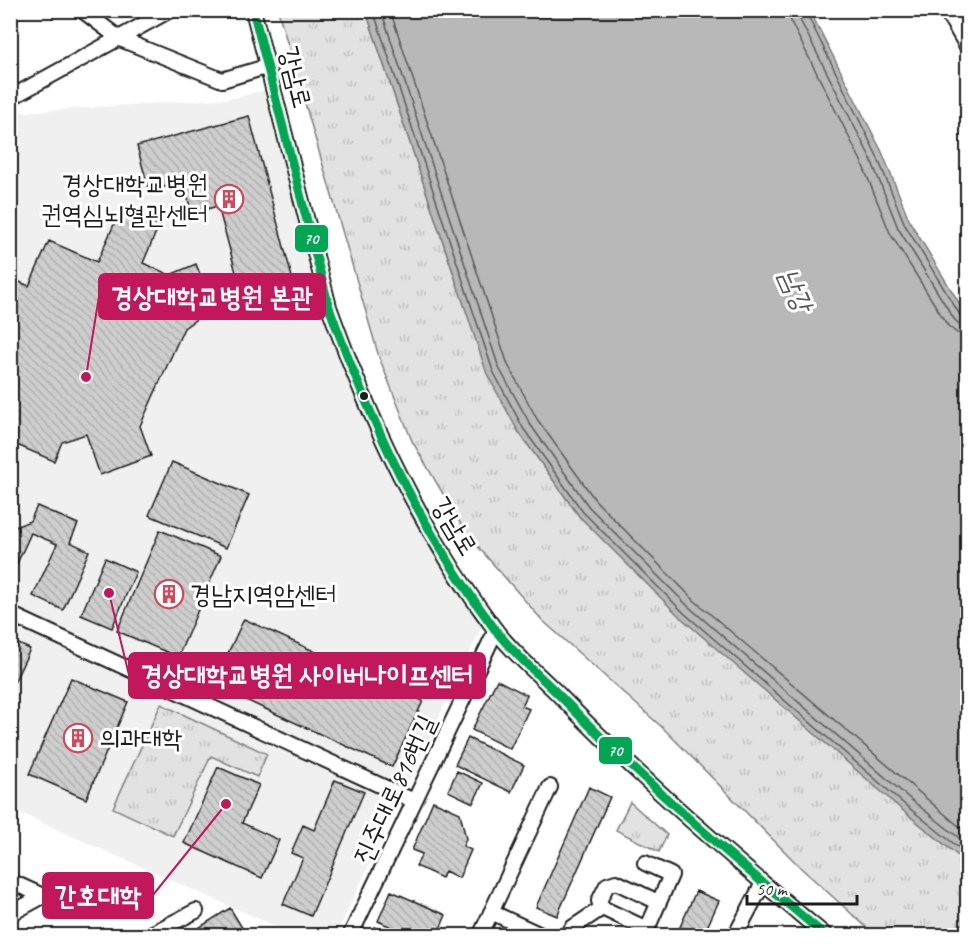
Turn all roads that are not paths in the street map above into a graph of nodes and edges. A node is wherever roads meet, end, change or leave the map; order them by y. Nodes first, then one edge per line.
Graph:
1 (82, 10) edge
2 (170, 10) edge
3 (253, 10) edge
4 (963, 10) edge
5 (949, 16) edge
6 (120, 39) junction
7 (968, 48) edge
8 (269, 66) junction
9 (10, 98) edge
10 (10, 614) edge
11 (496, 630) junction
12 (550, 787) dead end
13 (414, 801) junction
14 (645, 863) dead end
15 (10, 882) edge
16 (763, 883) junction
17 (658, 902) junction
18 (602, 908) junction
19 (196, 911) dead end
20 (491, 912) junction
21 (10, 914) edge
22 (147, 936) edge
23 (350, 936) edge
24 (480, 936) edge
25 (543, 936) edge
26 (568, 936) edge
27 (735, 936) edge
28 (826, 936) edge

1 - 6 street
2 - 6 street
3 - 8 street, 강남로
4 - 5 street
5 - 7 street
6 - 8 street
6 - 9 street
8 - 11 street, 강남로
10 - 13 street
11 - 13 street, 진주대로816번길
11 - 16 street, 강남로
12 - 20 street
13 - 23 street, 진주대로816번길
14 - 17 street
15 - 21 street
16 - 27 street
16 - 28 street, 강남로
17 - 18 street
17 - 18 street
18 - 26 street
19 - 22 street
20 - 24 street
20 - 25 street

